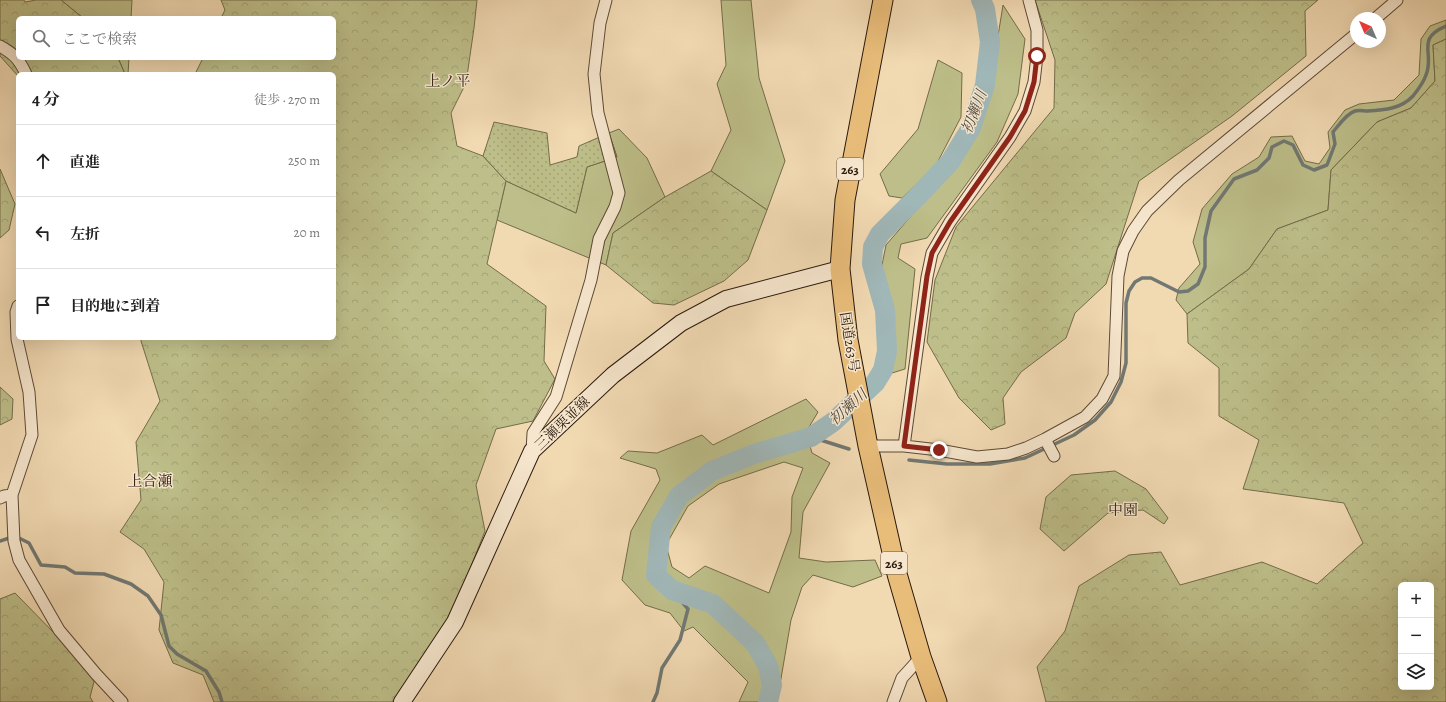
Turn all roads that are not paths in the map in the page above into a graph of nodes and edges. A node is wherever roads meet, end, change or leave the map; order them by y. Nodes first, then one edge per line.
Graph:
1 (606, 0) edge
2 (882, 0) edge
3 (1029, 0) edge
4 (1398, 0) edge
5 (1383, 12) edge
6 (1350, 39) edge
7 (0, 46) edge
8 (16, 57) edge
9 (18, 60) edge
10 (25, 72) edge
11 (840, 269) junction
12 (17, 340) edge
13 (1045, 439) junction
14 (868, 446) junction
15 (904, 446) junction
16 (532, 451) junction
17 (1054, 456) dead end
18 (12, 495) junction
19 (0, 498) edge
20 (921, 657) junction
21 (122, 702) edge
22 (402, 702) edge
23 (893, 702) edge
24 (937, 702) edge

1 - 16 street
2 - 11 highway, 国道263号 / 263
3 - 15 street
4 - 5 street
6 - 13 street
7 - 8 street
9 - 10 street
11 - 14 highway, 国道263号 / 263
11 - 16 main road, 三瀬栗並線
12 - 18 street
13 - 15 street
13 - 17 street
14 - 15 street
14 - 20 highway, 国道263号 / 263
16 - 22 main road, 三瀬栗並線
18 - 19 street
18 - 21 street
20 - 23 street
20 - 24 highway, 国道263号 / 263

